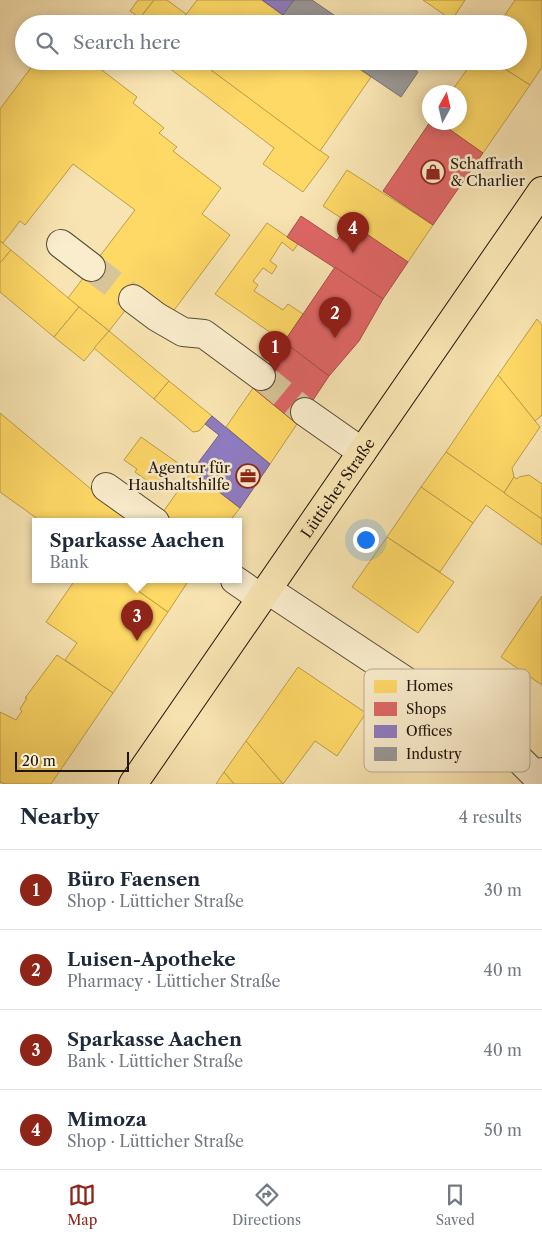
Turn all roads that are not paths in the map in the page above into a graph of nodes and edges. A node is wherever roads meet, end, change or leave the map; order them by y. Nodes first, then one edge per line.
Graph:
1 (542, 191) edge
2 (61, 244) dead end
3 (91, 267) tunnel mouth
4 (134, 299) tunnel mouth
5 (261, 376) tunnel mouth
6 (305, 412) tunnel mouth
7 (362, 452) junction
8 (106, 488) dead end
9 (149, 518) edge
10 (241, 583) edge
11 (264, 594) junction
12 (384, 669) edge
13 (530, 770) edge
14 (542, 772) edge
15 (134, 784) edge

1 - 7 main road, Lütticher Straße
2 - 3 lane
4 - 5 lane
6 - 7 lane
7 - 11 main road, Lütticher Straße
8 - 9 lane
10 - 11 lane
11 - 12 lane
11 - 15 main road, Lütticher Straße
13 - 14 lane

